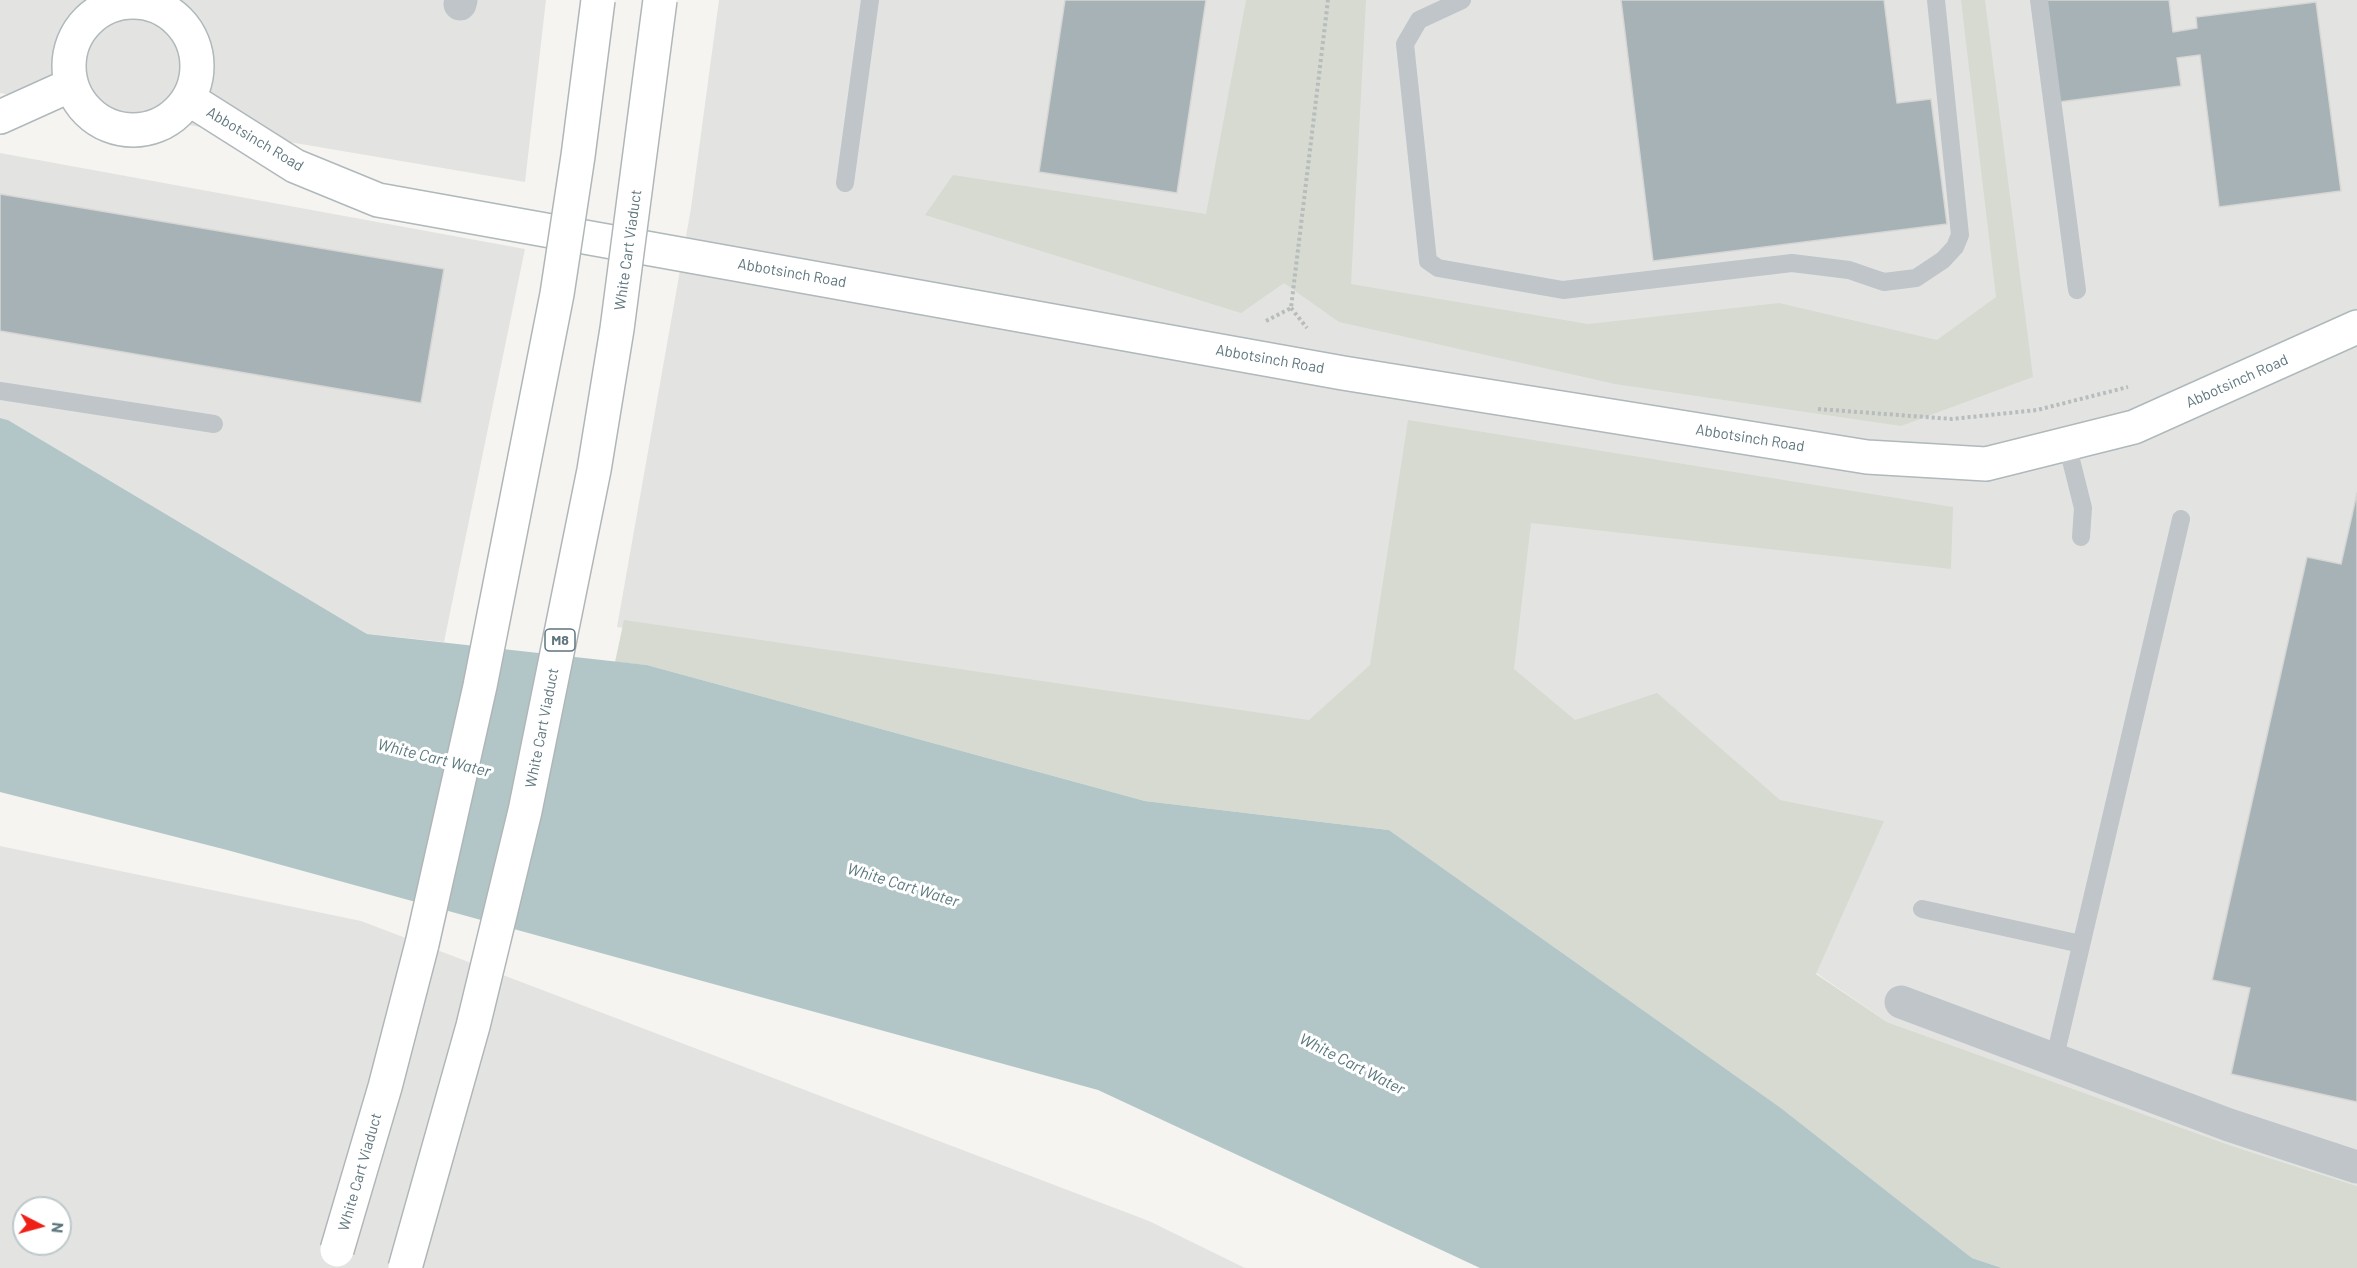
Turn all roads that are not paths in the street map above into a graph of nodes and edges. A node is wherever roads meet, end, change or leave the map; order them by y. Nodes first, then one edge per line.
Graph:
1 (598, 0) edge
2 (660, 0) edge
3 (870, 0) edge
4 (1462, 0) edge
5 (1936, 0) edge
6 (2039, 0) edge
7 (135, 1) edge
8 (71, 85) junction
9 (189, 99) junction
10 (0, 117) edge
11 (845, 183) dead end
12 (2077, 290) dead end
13 (2357, 327) edge
14 (0, 391) edge
15 (214, 424) dead end
16 (2067, 444) junction
17 (2181, 519) dead end
18 (2081, 537) dead end
19 (1922, 909) dead end
20 (2081, 944) junction
21 (1901, 1002) dead end
22 (2054, 1061) junction
23 (2357, 1167) edge
24 (337, 1250) dead end
25 (405, 1268) edge

1 - 24 main road, White Cart Viaduct, bridge
2 - 25 main road, White Cart Viaduct / M8, bridge
3 - 11 lane
4 - 5 lane
6 - 12 lane
7 - 8 main road
7 - 9 main road
8 - 9 main road
8 - 10 main road
9 - 16 main road, Abbotsinch Road
13 - 16 main road, Abbotsinch Road
14 - 15 lane
16 - 18 lane
17 - 20 lane
19 - 20 lane
20 - 22 lane
21 - 22 street
22 - 23 street

